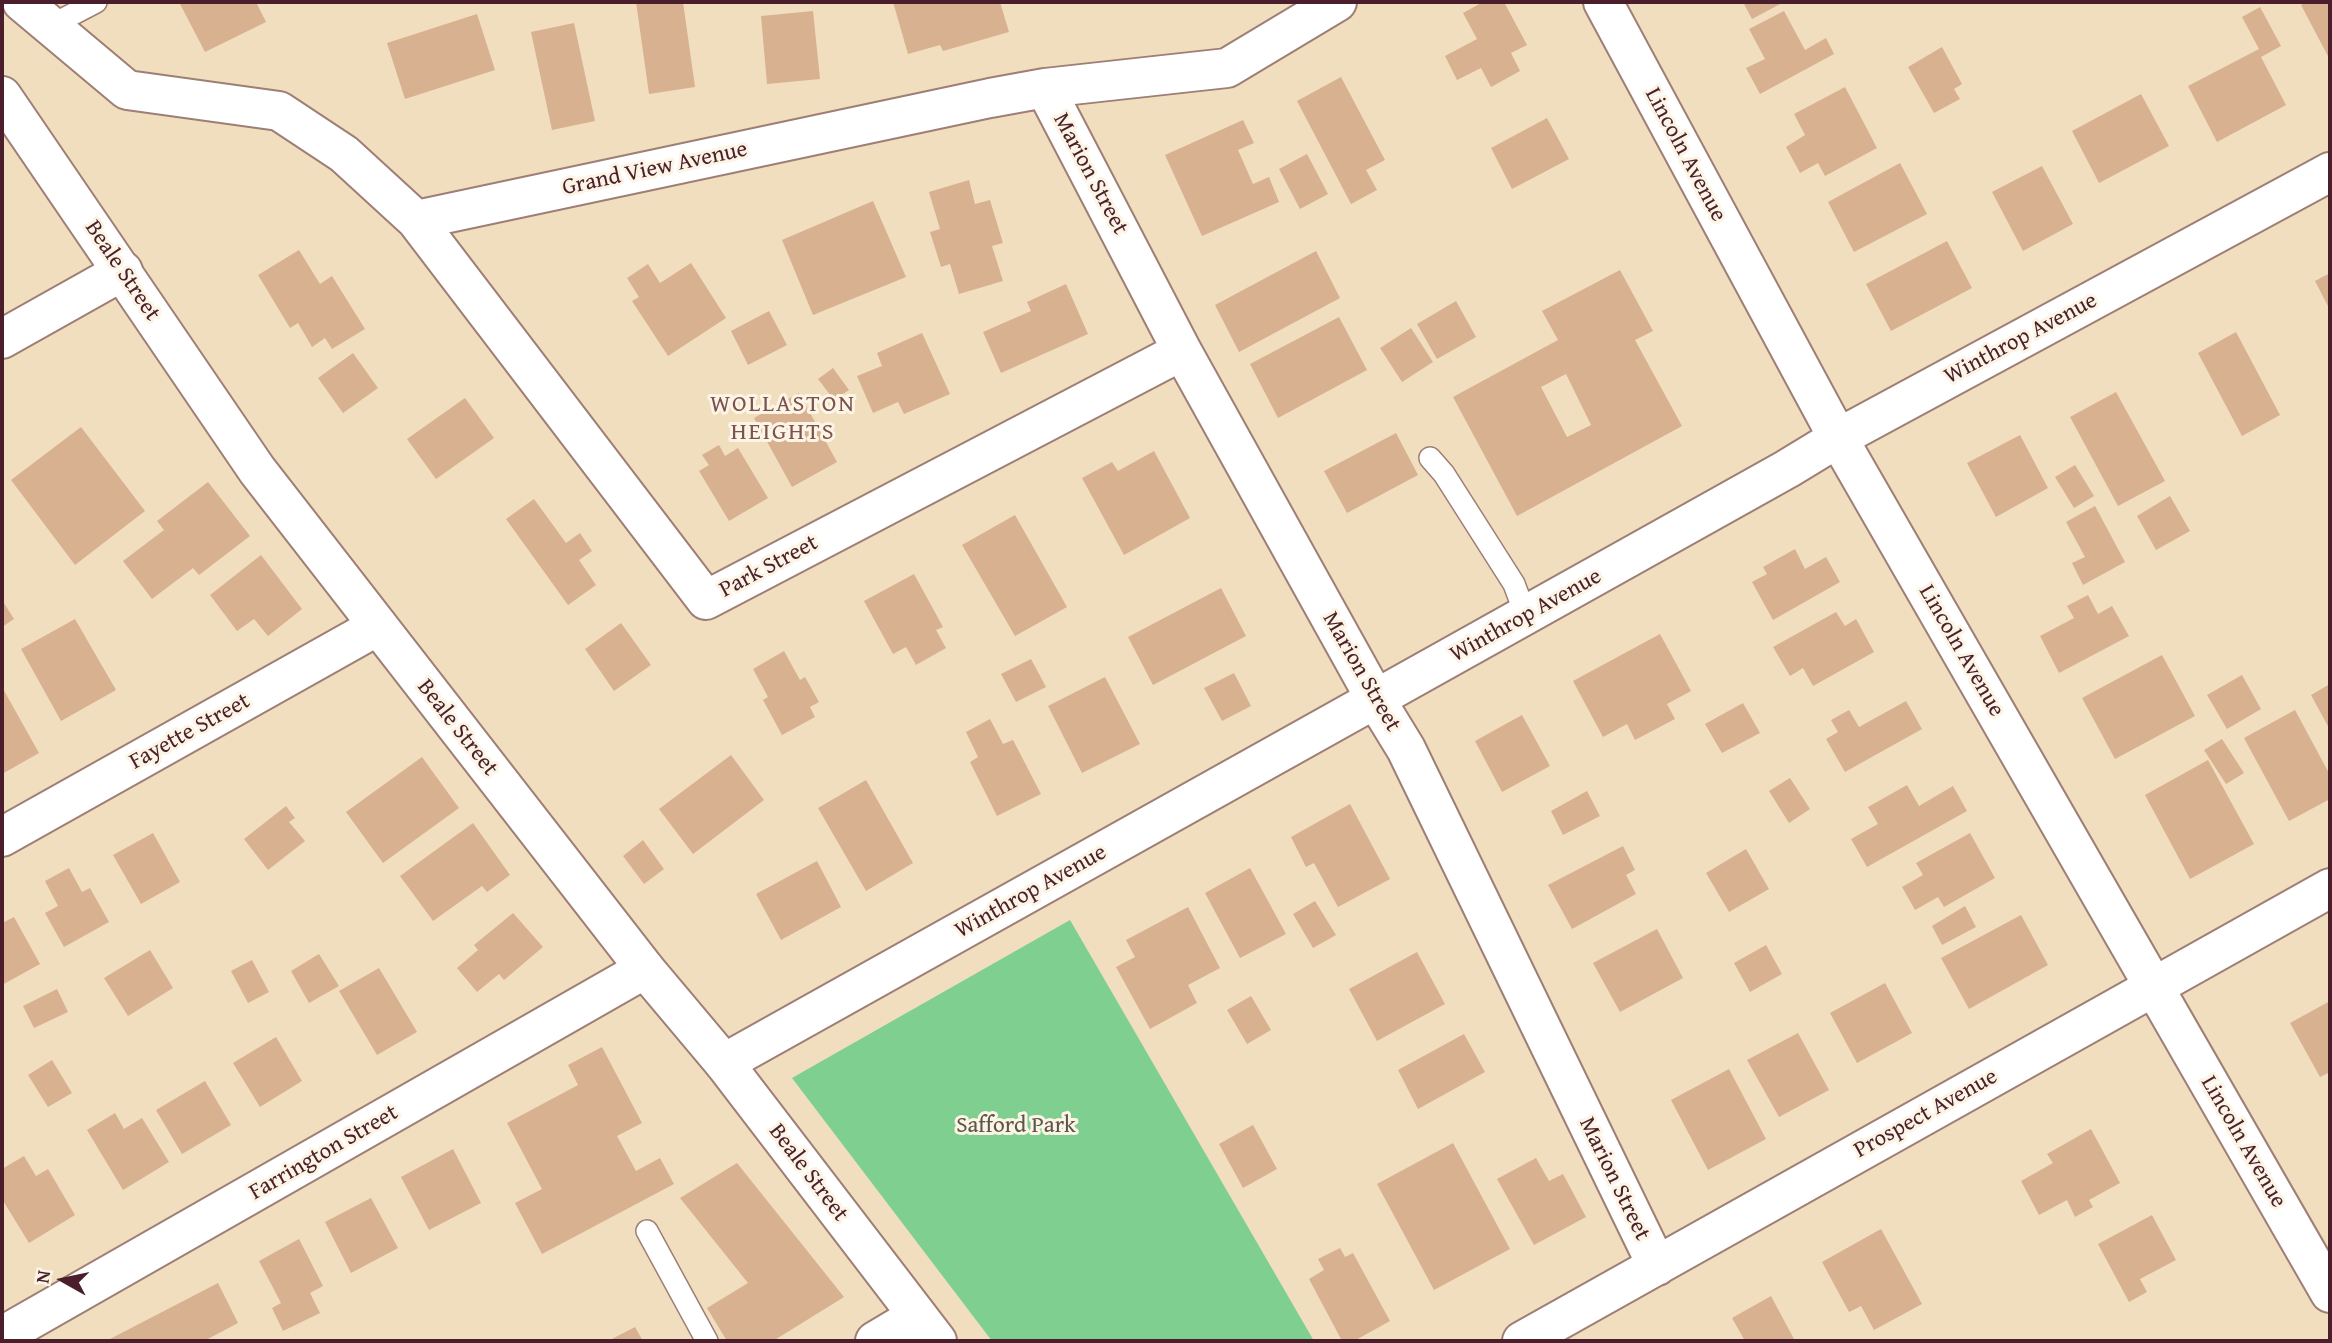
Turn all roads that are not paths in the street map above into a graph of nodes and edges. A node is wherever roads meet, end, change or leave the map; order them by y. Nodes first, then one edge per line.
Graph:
1 (22, 2) edge
2 (96, 2) edge
3 (1337, 2) edge
4 (1602, 2) edge
5 (51, 25) junction
6 (1045, 88) junction
7 (6, 112) edge
8 (2330, 172) edge
9 (416, 219) junction
10 (123, 271) junction
11 (2, 339) edge
12 (1182, 351) junction
13 (1838, 438) junction
14 (1430, 458) dead end
15 (1526, 615) junction
16 (378, 626) junction
17 (1376, 700) junction
18 (2, 837) edge
19 (2330, 888) edge
20 (645, 970) junction
21 (2154, 986) junction
22 (724, 1063) junction
23 (647, 1231) dead end
24 (1657, 1266) junction
25 (2330, 1293) edge
26 (927, 1329) edge
27 (2, 1336) edge
28 (707, 1341) edge
29 (876, 1341) edge
30 (1522, 1341) edge

1 - 5 street
2 - 5 lane
3 - 6 street, Grand View Avenue
4 - 13 street, Lincoln Avenue
5 - 9 street
6 - 9 street, Grand View Avenue
6 - 12 street, Marion Street
7 - 10 street, Beale Street
8 - 13 street, Winthrop Avenue
9 - 12 street, Park Street
10 - 11 street
10 - 16 street, Beale Street
12 - 17 street, Marion Street
13 - 15 street, Winthrop Avenue
13 - 21 street, Lincoln Avenue
14 - 15 lane
15 - 17 street, Winthrop Avenue
16 - 18 street, Fayette Street
16 - 20 street, Beale Street
17 - 22 street, Winthrop Avenue
17 - 24 street, Marion Street
19 - 21 street, Prospect Avenue
20 - 22 street, Beale Street
20 - 27 street, Farrington Street
21 - 24 street, Prospect Avenue
21 - 25 street, Lincoln Avenue
22 - 26 street, Beale Street
23 - 28 lane
24 - 30 street, Prospect Avenue
26 - 29 street

